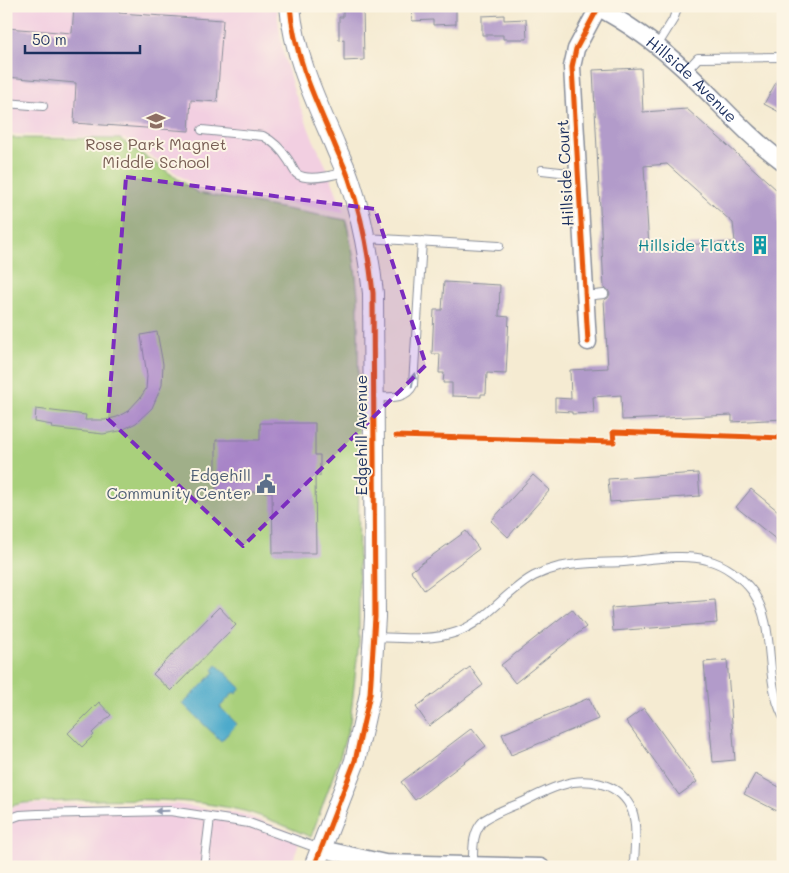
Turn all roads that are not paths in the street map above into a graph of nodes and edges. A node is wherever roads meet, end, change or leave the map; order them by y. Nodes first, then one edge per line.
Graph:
1 (290, 6) edge
2 (678, 6) edge
3 (596, 7) edge
4 (658, 46) junction
5 (783, 58) edge
6 (686, 71) junction
7 (6, 103) edge
8 (43, 106) dead end
9 (202, 130) dead end
10 (783, 162) edge
11 (542, 170) dead end
12 (346, 172) junction
13 (578, 174) junction
14 (364, 238) junction
15 (422, 241) junction
16 (500, 246) dead end
17 (604, 294) dead end
18 (585, 296) junction
19 (588, 342) dead end
20 (374, 398) junction
21 (374, 637) junction
22 (783, 716) edge
23 (210, 818) junction
24 (6, 820) edge
25 (318, 858) edge
26 (473, 865) junction
27 (500, 866) edge
28 (204, 867) edge
29 (541, 867) edge
30 (634, 867) edge

1 - 12 street, Edgehill Avenue
2 - 4 lane
3 - 4 street, Hillside Avenue
3 - 13 street, Hillside Court
4 - 6 street, Hillside Avenue
5 - 6 lane
6 - 10 street, Hillside Avenue
7 - 8 lane
9 - 12 lane
11 - 13 lane
12 - 14 street, Edgehill Avenue
13 - 18 street, Hillside Court
14 - 15 lane
14 - 20 street, Edgehill Avenue
15 - 16 lane
20 -> 15 lane
17 - 18 lane
18 - 19 street, Hillside Court
20 - 21 street, Edgehill Avenue
21 - 22 lane
21 - 25 street, Edgehill Avenue
23 -> 24 lane
23 - 25 lane
23 - 28 lane
25 - 26 street
26 - 27 street
26 - 30 lane
27 - 29 street

